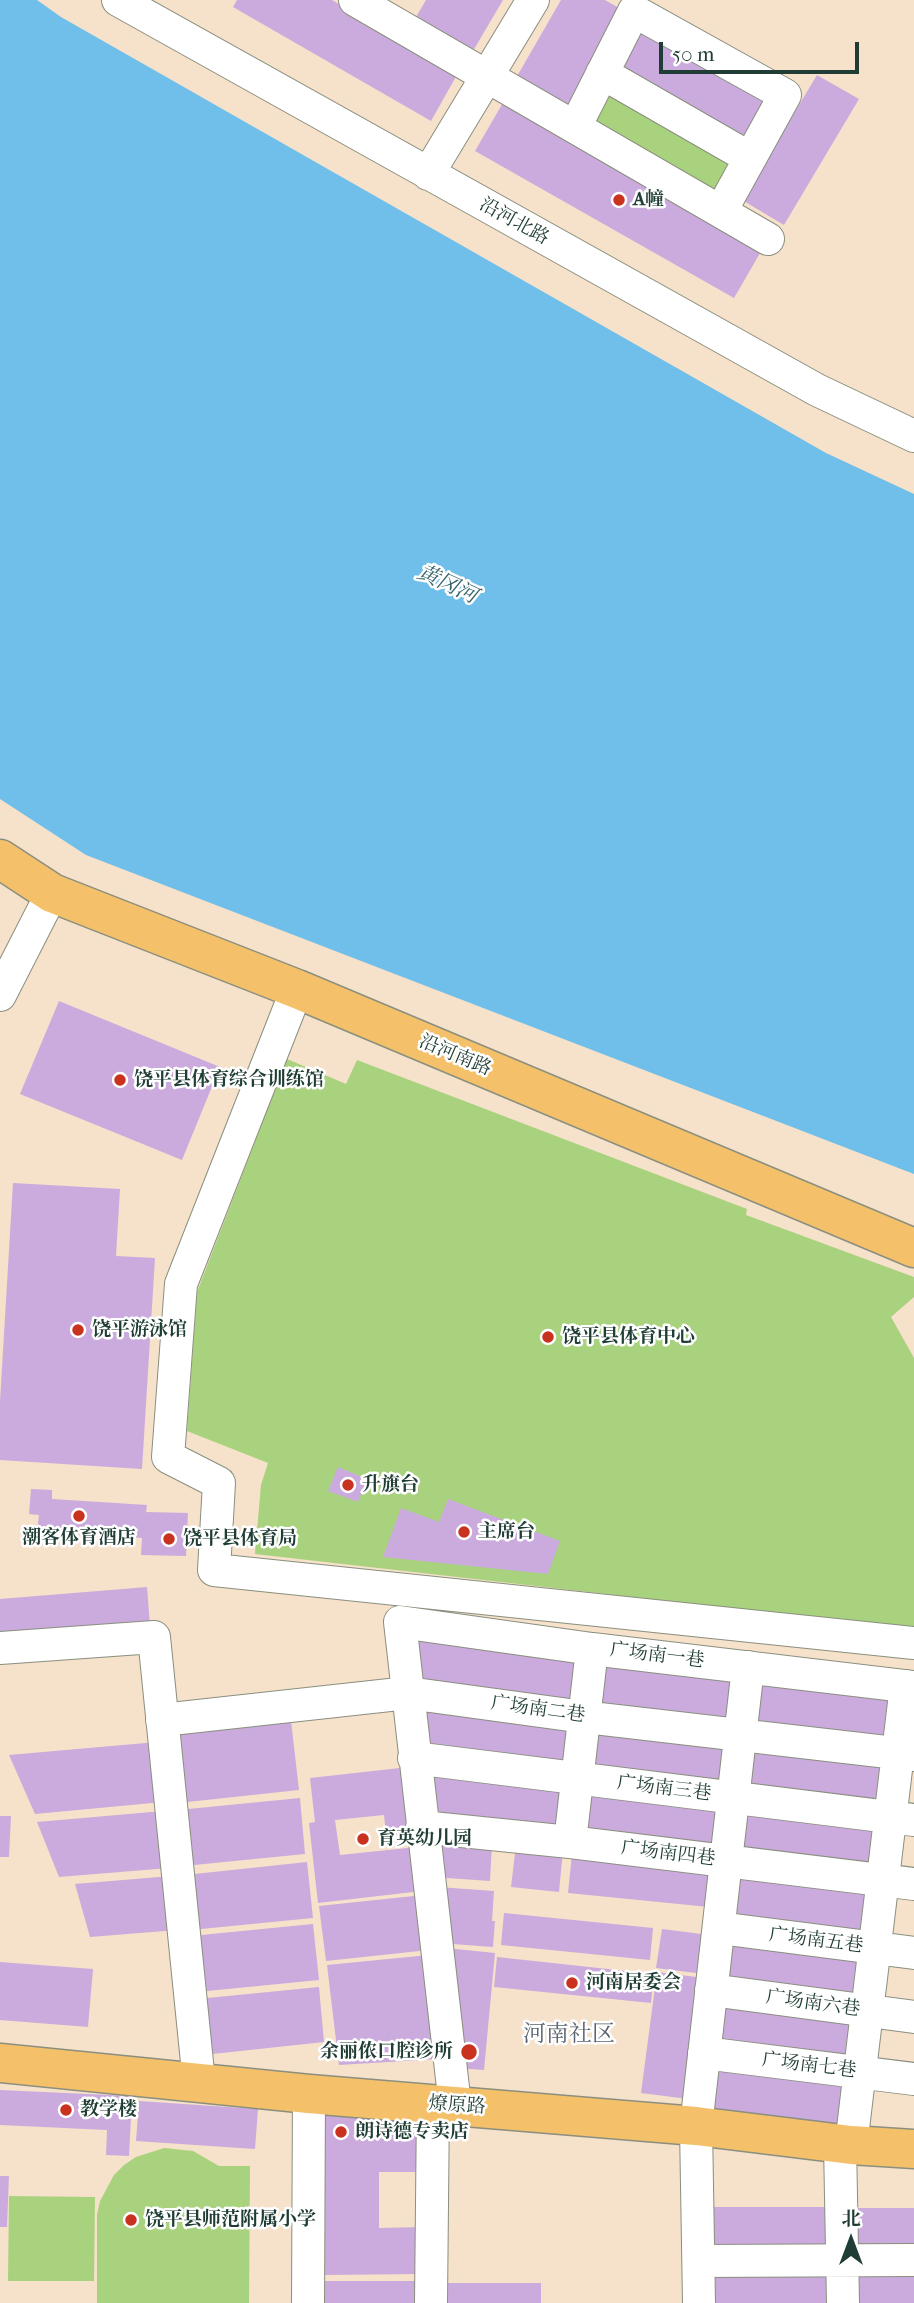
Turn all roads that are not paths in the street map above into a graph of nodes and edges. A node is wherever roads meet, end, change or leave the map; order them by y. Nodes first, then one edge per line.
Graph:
1 (118, 0) edge
2 (355, 0) edge
3 (533, 0) edge
4 (602, 73) junction
5 (486, 77) junction
6 (575, 127) junction
7 (750, 158) junction
8 (428, 174) junction
9 (721, 211) junction
10 (768, 239) dead end
11 (914, 436) edge
12 (0, 859) edge
13 (51, 893) junction
14 (297, 989) junction
15 (0, 995) edge
16 (914, 1248) edge
17 (914, 1643) edge
18 (0, 1648) edge
19 (592, 1648) junction
20 (748, 1667) junction
21 (910, 1687) edge
22 (408, 1693) junction
23 (584, 1717) junction
24 (162, 1720) junction
25 (741, 1736) junction
26 (906, 1754) edge
27 (414, 1758) junction
28 (577, 1778) junction
29 (733, 1798) junction
30 (902, 1819) edge
31 (422, 1827) junction
32 (569, 1842) junction
33 (726, 1861) junction
34 (882, 1880) junction
35 (914, 1884) edge
36 (719, 1928) junction
37 (874, 1949) junction
38 (914, 1954) edge
39 (711, 1990) junction
40 (867, 2012) junction
41 (914, 2017) edge
42 (705, 2053) junction
43 (0, 2063) edge
44 (859, 2073) junction
45 (914, 2079) edge
46 (200, 2082) junction
47 (309, 2094) junction
48 (444, 2105) junction
49 (696, 2126) junction
50 (845, 2144) junction
51 (914, 2149) edge
52 (842, 2260) junction
53 (914, 2260) edge
54 (699, 2261) junction
55 (308, 2303) edge
56 (431, 2303) edge
57 (699, 2303) edge
58 (843, 2303) edge

1 - 8 street, 沿河北路
2 - 5 street
3 - 5 street
4 - 6 street
4 - 7 street
4 - 7 street
5 - 6 street
5 - 8 street
6 - 9 street
7 - 9 street
8 - 11 street, 沿河北路
9 - 10 street
12 - 13 main road, 沿河南路
13 - 14 main road, 沿河南路
13 - 15 street
14 - 16 main road, 沿河南路
14 - 17 street
18 - 24 street
19 - 20 street, 广场南一巷
19 - 22 street, 广场南一巷
19 - 23 street
20 - 21 street, 广场南一巷
20 - 25 street
21 - 26 street
22 - 23 street, 广场南二巷
22 - 24 street, 广场南二巷
22 - 27 street
23 - 25 street, 广场南二巷
23 - 28 street
24 - 46 street
25 - 26 street, 广场南二巷
25 - 29 street
26 - 30 street
27 - 28 street, 广场南三巷
27 - 31 street
28 - 29 street, 广场南三巷
28 - 32 street
29 - 30 street, 广场南三巷
29 - 33 street
30 - 34 street
31 - 32 street, 广场南四巷
31 - 48 street
32 - 33 street, 广场南四巷
33 - 34 street, 广场南四巷
33 - 36 street
34 - 35 street, 广场南四巷
34 - 37 street
36 - 37 street, 广场南五巷
36 - 39 street
37 - 38 street, 广场南五巷
37 - 40 street
39 - 40 street, 广场南六巷
39 - 42 street
40 - 41 street, 广场南六巷
40 - 44 street
42 - 44 street, 广场南七巷
42 - 49 street
43 - 46 main road, 燎原路
44 - 45 street, 广场南七巷
44 - 50 street
46 - 47 main road, 燎原路
47 - 48 main road, 燎原路
47 - 55 street
48 - 49 main road, 燎原路
48 - 56 street
49 - 50 main road, 燎原路
49 - 54 street
50 - 51 main road, 燎原路
50 - 52 street
52 - 53 street
52 - 54 street
52 - 58 street
54 - 57 street

